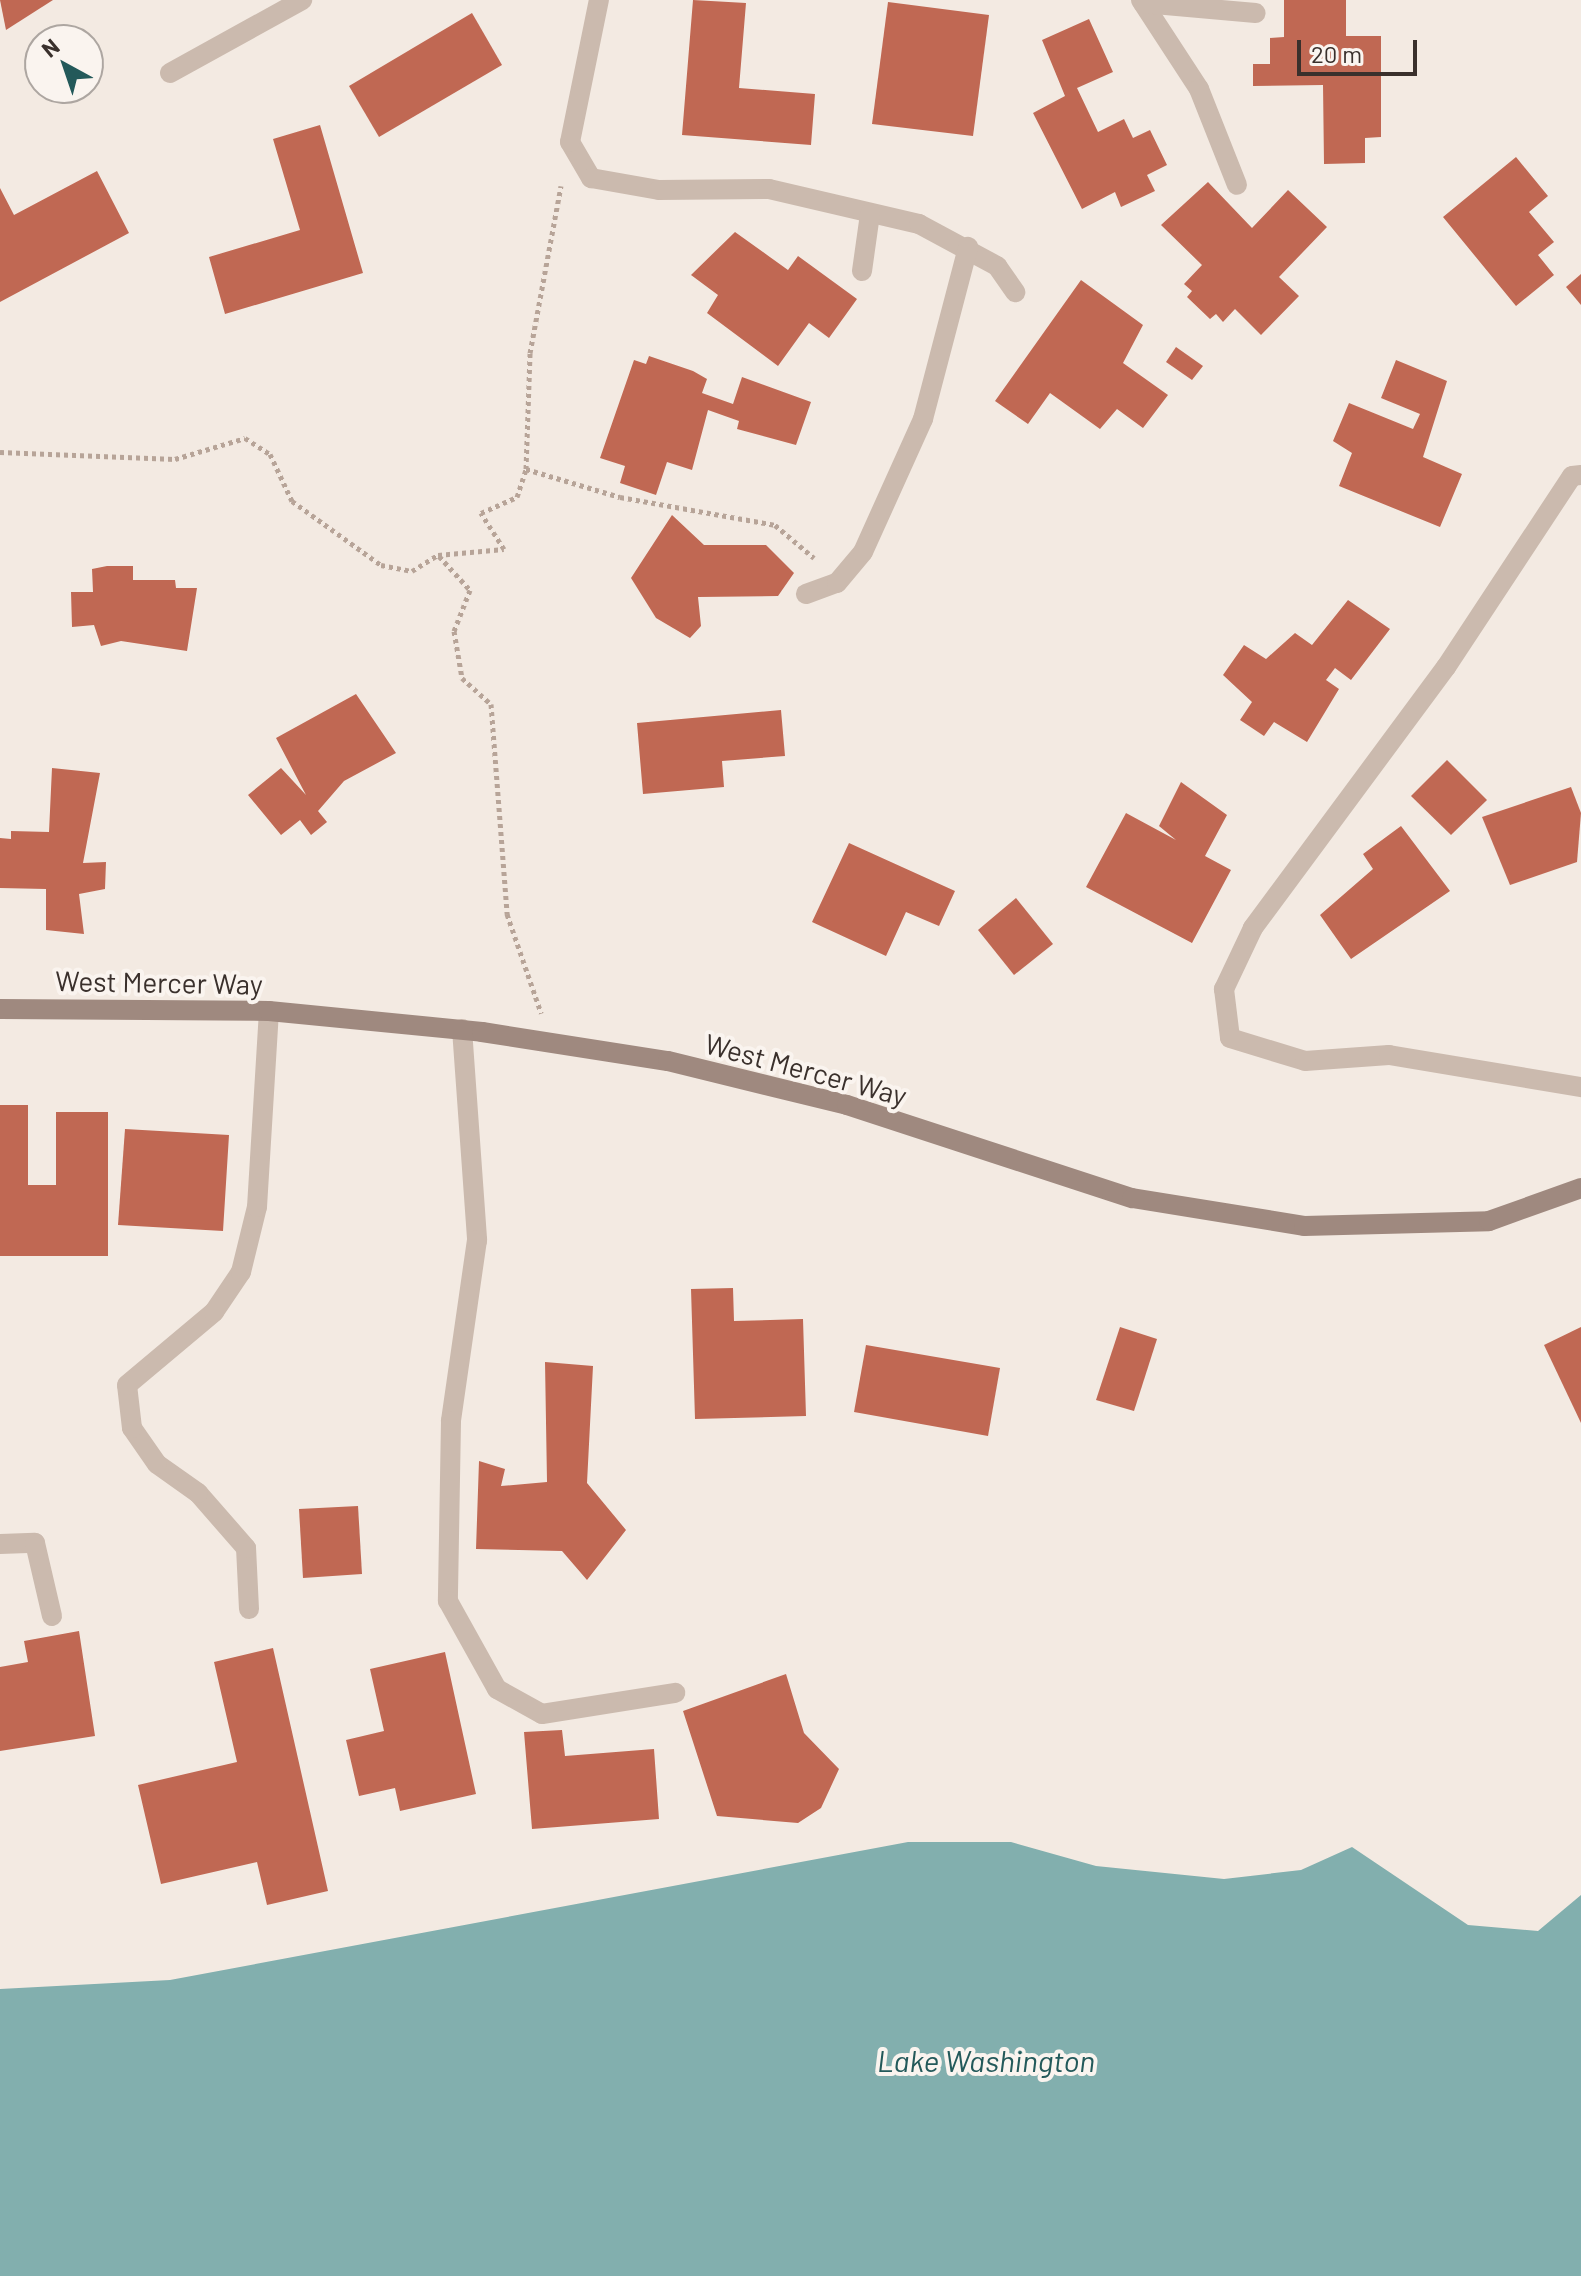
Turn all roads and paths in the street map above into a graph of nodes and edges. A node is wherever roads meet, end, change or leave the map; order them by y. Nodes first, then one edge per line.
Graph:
1 (302, 0) edge
2 (599, 0) edge
3 (1142, 2) edge
4 (1256, 13) dead end
5 (170, 73) dead end
6 (570, 142) junction
7 (1237, 185) dead end
8 (870, 214) junction
9 (968, 247) junction
10 (862, 271) dead end
11 (1015, 292) dead end
12 (0, 452) edge
13 (526, 469) junction
14 (1581, 475) edge
15 (438, 555) junction
16 (818, 562) dead end
17 (806, 594) dead end
18 (0, 1009) edge
19 (269, 1011) junction
20 (462, 1029) junction
21 (549, 1042) junction
22 (1581, 1087) edge
23 (1581, 1188) edge
24 (0, 1544) edge
25 (249, 1609) dead end
26 (52, 1616) dead end
27 (675, 1693) dead end

1 - 5 street
2 - 6 street
3 - 4 street
3 - 7 street
6 - 8 street
6 - 13 path
8 - 9 street
8 - 10 street
9 - 11 street
9 - 17 street
12 - 15 path
13 - 15 path
13 - 16 path
14 - 22 street
15 - 21 path
18 - 19 street, West Mercer Way
19 - 20 street, West Mercer Way
19 - 25 street
20 - 21 street, West Mercer Way
20 - 27 street
21 - 23 street, West Mercer Way
24 - 26 street

